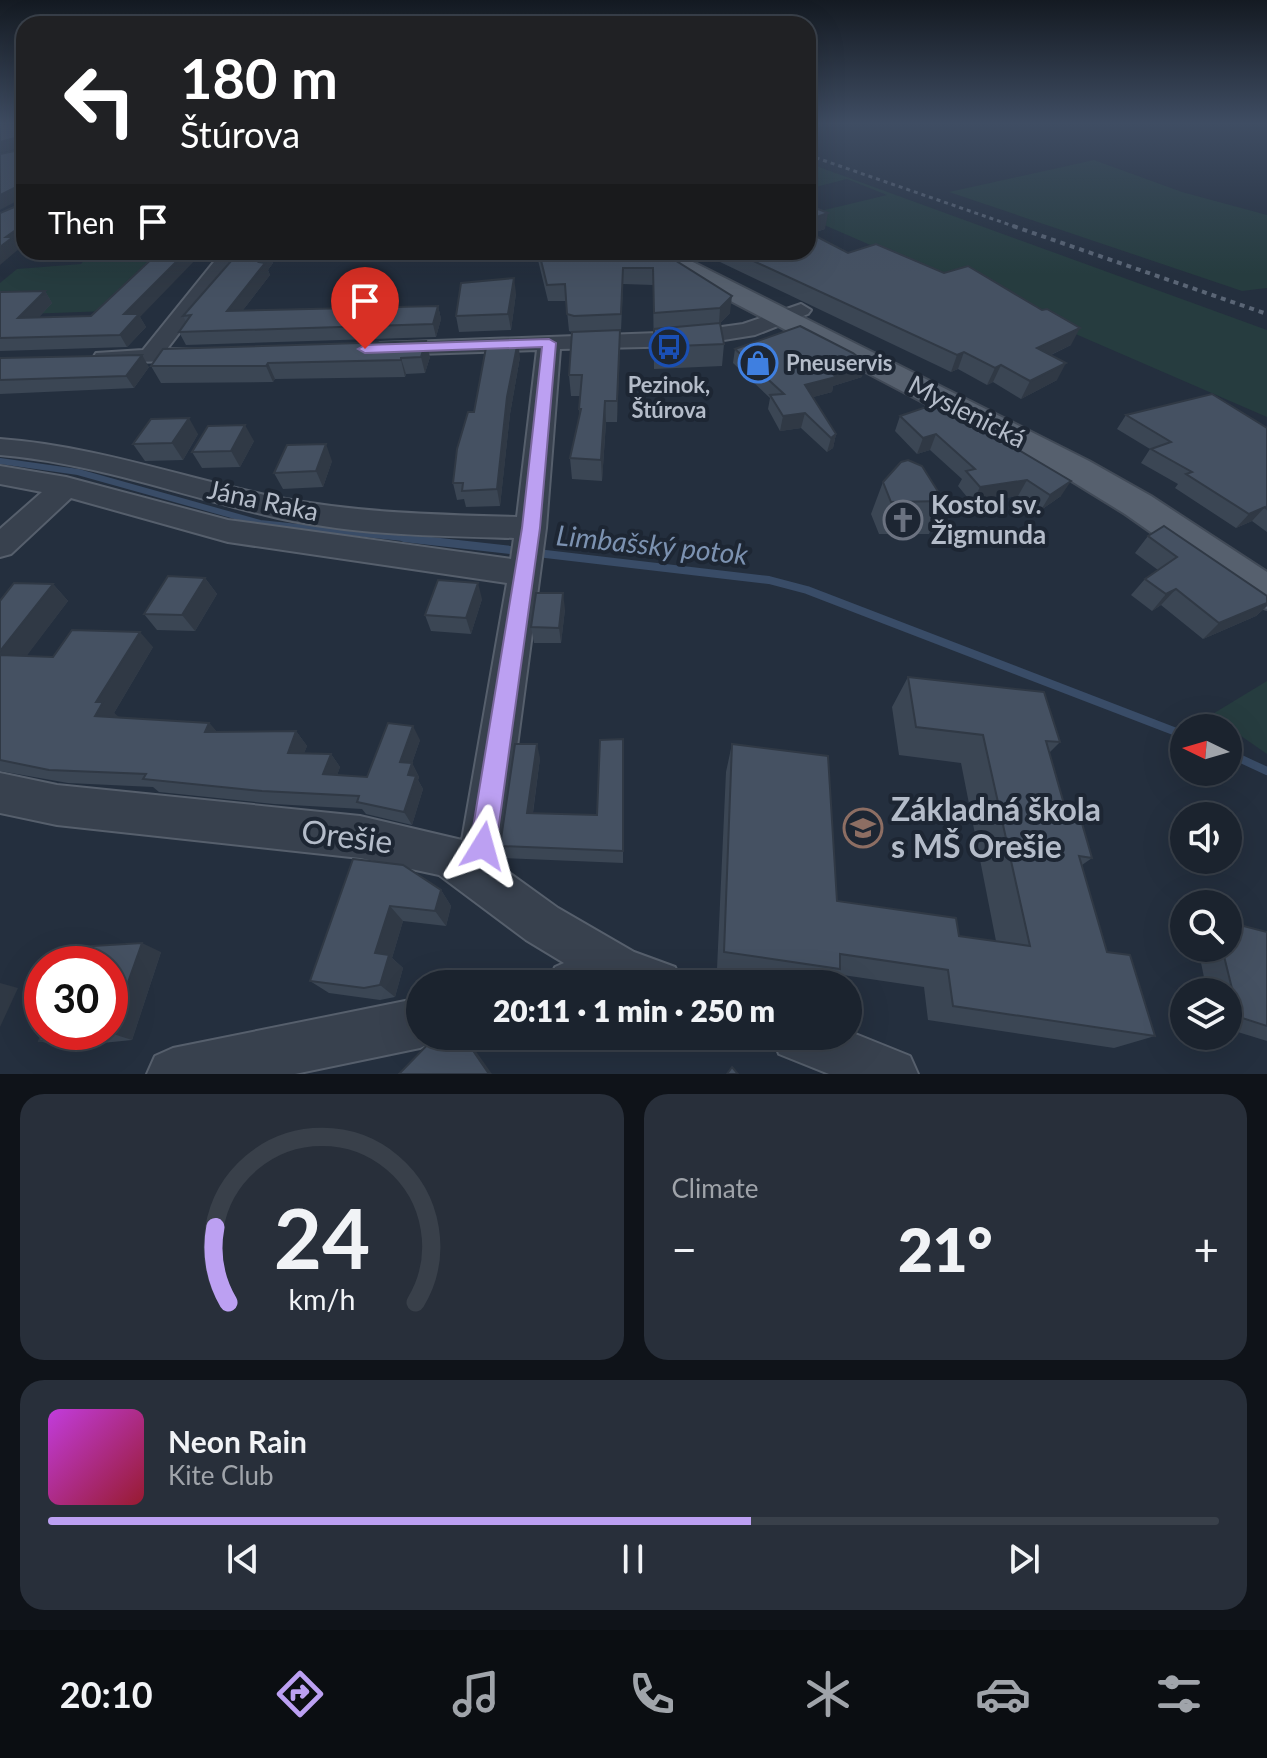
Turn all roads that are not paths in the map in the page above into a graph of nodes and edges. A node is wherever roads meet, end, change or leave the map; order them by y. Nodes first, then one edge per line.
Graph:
1 (226, 260) edge
2 (672, 260) edge
3 (690, 260) edge
4 (792, 315) junction
5 (549, 343) junction
6 (373, 349) edge
7 (229, 354) edge
8 (150, 356) junction
9 (75, 359) edge
10 (0, 447) edge
11 (0, 475) edge
12 (66, 487) junction
13 (0, 546) edge
14 (527, 551) junction
15 (1267, 561) edge
16 (1267, 593) edge
17 (0, 793) edge
18 (478, 876) junction
19 (627, 970) edge
20 (406, 1026) edge
21 (832, 1050) edge
22 (173, 1074) edge
23 (892, 1074) edge

1 - 8 street
2 - 4 main road, Myslenická
3 - 4 main road, Myslenická
4 - 5 street
4 - 15 main road, Myslenická
4 - 16 main road, Myslenická
5 - 6 street
5 - 14 street
7 - 8 street
8 - 9 street
10 - 14 street, Jána Raka
11 - 12 street
12 - 13 street
12 - 14 street
14 - 18 street
17 - 18 street, Orešie
18 - 19 street, Orešie
20 - 22 street
21 - 23 street

